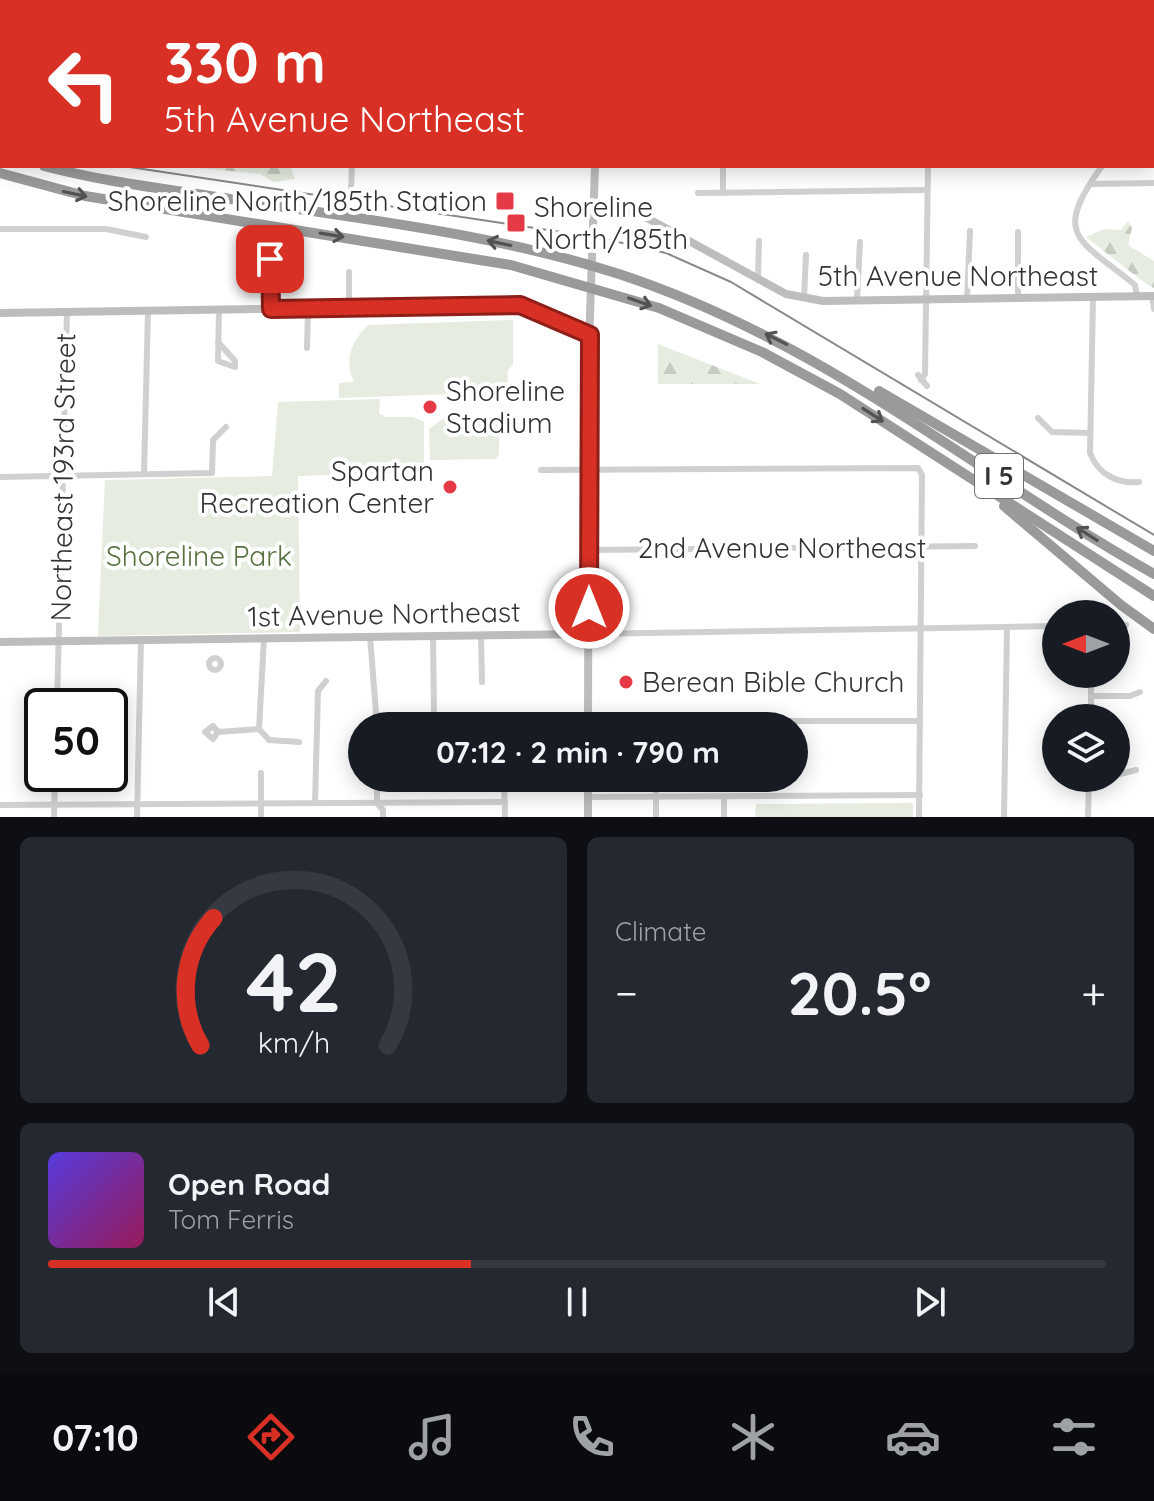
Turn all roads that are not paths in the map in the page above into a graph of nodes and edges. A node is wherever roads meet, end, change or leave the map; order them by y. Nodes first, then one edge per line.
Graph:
1 (53, 168) edge
2 (352, 168) edge
3 (723, 168) edge
4 (928, 168) edge
5 (1101, 168) edge
6 (593, 169) edge
7 (0, 173) edge
8 (1154, 183) edge
9 (1090, 184) junction
10 (927, 190) junction
11 (351, 191) dead end
12 (698, 193) dead end
13 (723, 193) junction
14 (593, 207) junction
15 (0, 229) edge
16 (970, 231) dead end
17 (1018, 232) dead end
18 (146, 237) dead end
19 (759, 241) dead end
20 (860, 242) dead end
21 (806, 255) dead end
22 (270, 259) dead end
23 (349, 272) dead end
24 (758, 280) junction
25 (1137, 296) junction
26 (1153, 296) edge
27 (926, 297) junction
28 (1093, 297) junction
29 (804, 298) junction
30 (1018, 299) junction
31 (857, 300) junction
32 (967, 300) junction
33 (349, 308) junction
34 (271, 309) junction
35 (308, 309) junction
36 (1154, 309) edge
37 (219, 310) junction
38 (148, 311) junction
39 (67, 312) junction
40 (0, 313) edge
41 (590, 335) junction
42 (218, 342) dead end
43 (307, 348) dead end
44 (844, 377) junction
45 (927, 386) dead end
46 (1038, 418) dead end
47 (226, 427) dead end
48 (1090, 433) junction
49 (541, 470) dead end
50 (589, 470) junction
51 (144, 474) junction
52 (63, 476) junction
53 (0, 477) edge
54 (1139, 482) dead end
55 (985, 488) junction
56 (975, 546) dead end
57 (923, 547) junction
58 (589, 550) junction
59 (1154, 551) edge
60 (1154, 574) edge
61 (1154, 596) edge
62 (1042, 626) edge
63 (1007, 627) junction
64 (921, 628) junction
65 (1154, 629) edge
66 (589, 634) junction
67 (433, 635) junction
68 (481, 635) junction
69 (370, 636) junction
70 (214, 637) junction
71 (264, 638) junction
72 (141, 639) junction
73 (59, 641) junction
74 (0, 642) edge
75 (215, 658) dead end
76 (326, 681) dead end
77 (482, 682) dead end
78 (58, 688) edge
79 (1091, 688) edge
80 (1140, 692) dead end
81 (1091, 696) junction
82 (1091, 704) edge
83 (376, 712) edge
84 (434, 712) edge
85 (588, 712) edge
86 (808, 721) edge
87 (920, 721) junction
88 (259, 729) junction
89 (218, 732) dead end
90 (299, 742) dead end
91 (1136, 770) dead end
92 (261, 773) dead end
93 (1130, 774) edge
94 (55, 792) edge
95 (377, 792) edge
96 (505, 792) edge
97 (588, 792) edge
98 (656, 792) edge
99 (1089, 792) edge
100 (920, 795) junction
101 (588, 797) junction
102 (656, 797) junction
103 (724, 797) junction
104 (505, 802) junction
105 (315, 803) junction
106 (377, 803) junction
107 (0, 805) edge
108 (261, 805) junction
109 (55, 806) junction
110 (137, 806) junction
111 (54, 817) edge
112 (137, 817) edge
113 (261, 817) edge
114 (383, 817) edge
115 (505, 817) edge
116 (588, 817) edge
117 (656, 817) edge
118 (724, 817) edge
119 (919, 817) edge
120 (1004, 817) edge
121 (1088, 817) edge

44 -> 1 highway, I 5
2 - 11 street
3 - 13 street
4 - 10 street
5 - 9 street
6 - 14 street
7 -> 55 highway, I 5
8 - 9 street
9 - 25 street
10 - 13 street
10 - 27 street
12 - 13 street
14 - 24 street, 5th Avenue Northeast
14 - 41 street
15 - 18 street
16 - 32 street
17 - 30 street
19 - 24 street
20 - 31 street
21 - 29 street
22 - 34 street
23 - 33 street
24 - 29 street, 5th Avenue Northeast
25 - 26 street, 5th Avenue Northeast
25 - 28 street, 5th Avenue Northeast
26 - 36 street
27 - 31 street, 5th Avenue Northeast
27 - 32 street, 5th Avenue Northeast
27 - 45 street
28 - 30 street, 5th Avenue Northeast
28 - 48 street
29 - 31 street, 5th Avenue Northeast
30 - 32 street, 5th Avenue Northeast
33 - 35 street
33 - 41 street
34 - 35 street
34 - 37 street
35 - 43 street
37 - 38 street
37 - 42 street
38 - 39 street
38 - 51 street
39 - 40 street
39 - 52 street, Northeast 193rd Street
41 - 50 street
44 - 59 highway
60 -> 44 highway, I 5
46 - 48 street
47 - 51 street
48 - 54 street
49 - 50 street
50 - 57 street
50 - 58 street
51 - 52 street
52 - 53 street
52 - 73 street, Northeast 193rd Street
55 - 61 highway, I 5
55 - 65 highway
56 - 57 street, 2nd Avenue Northeast
57 - 58 street, 2nd Avenue Northeast
57 - 64 street
58 - 66 street
62 - 63 street, 1st Avenue Northeast
63 - 64 street, 1st Avenue Northeast
63 - 120 street
64 - 66 street, 1st Avenue Northeast
64 - 87 street
66 - 68 street, 1st Avenue Northeast
66 - 85 street
67 - 68 street, 1st Avenue Northeast
67 - 69 street, 1st Avenue Northeast
67 - 84 street
68 - 77 street
69 - 71 street, 1st Avenue Northeast
69 - 83 street
70 - 71 street, 1st Avenue Northeast
70 - 72 street, 1st Avenue Northeast
70 - 75 street
71 - 88 street
72 - 73 street, 1st Avenue Northeast
72 - 110 street
73 - 74 street, 1st Avenue Northeast
73 - 78 street, Northeast 193rd Street
76 - 105 street
79 - 81 street
80 - 81 street
81 - 82 street
86 - 87 street
87 - 100 street
88 - 89 street
88 - 90 street
91 - 93 street
92 - 108 street
94 - 109 street
95 - 106 street
96 - 104 street
97 - 101 street
98 - 102 street
99 - 121 street
100 - 103 street
100 - 119 street
101 - 102 street
101 - 116 street
102 - 103 street
102 - 117 street
103 - 118 street
104 - 106 street
104 - 115 street
105 - 106 street
105 - 108 street
106 - 114 street
107 - 109 street
108 - 110 street
108 - 113 street
109 - 110 street
109 - 111 street
110 - 112 street

